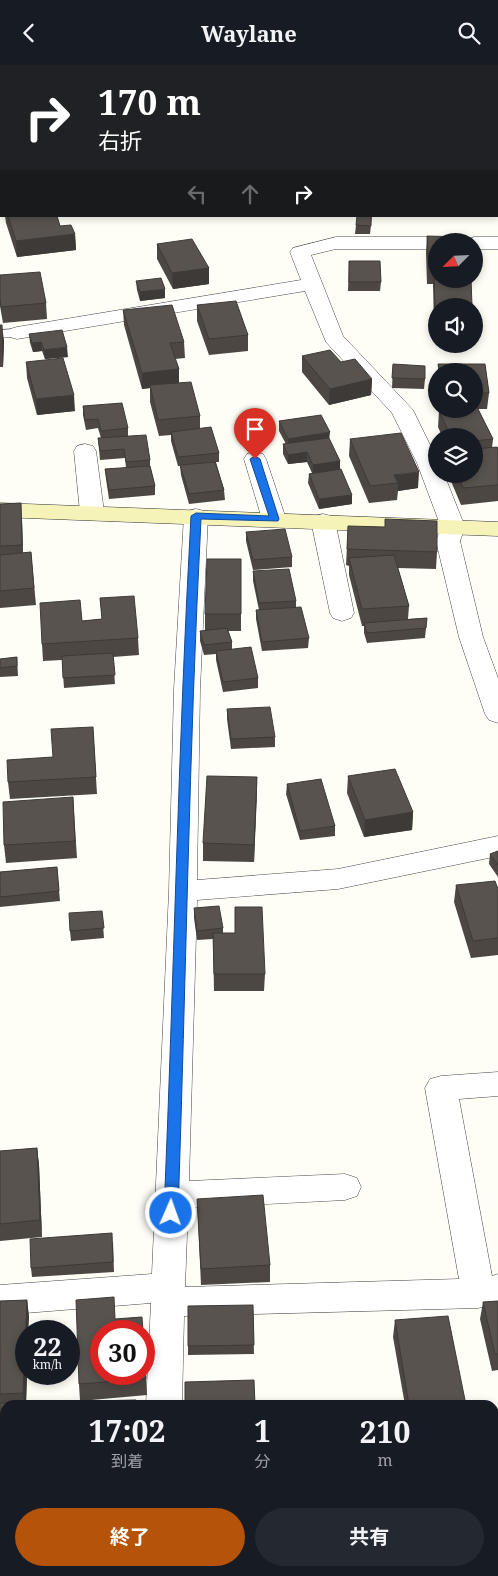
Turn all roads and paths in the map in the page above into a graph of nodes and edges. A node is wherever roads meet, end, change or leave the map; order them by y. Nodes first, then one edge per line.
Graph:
1 (428, 243) edge
2 (483, 243) edge
3 (498, 243) edge
4 (311, 284) junction
5 (8, 333) edge
6 (85, 451) dead end
7 (255, 459) dead end
8 (0, 509) edge
9 (92, 512) junction
10 (196, 516) junction
11 (274, 519) junction
12 (323, 521) junction
13 (453, 527) junction
14 (498, 529) edge
15 (342, 613) dead end
16 (498, 714) edge
17 (498, 846) edge
18 (183, 891) junction
19 (498, 1083) edge
20 (345, 1187) dead end
21 (172, 1195) junction
22 (488, 1291) edge
23 (168, 1294) junction
24 (0, 1300) edge
25 (164, 1400) edge

1 - 4 street
2 - 3 street
4 - 5 street
4 - 13 street
6 - 9 street
7 - 11 street
8 - 9 street
9 - 10 street
10 - 11 street
10 - 18 street
11 - 12 street
12 - 13 street
12 - 15 street
13 - 14 street
13 - 16 street
17 - 18 street
18 - 21 street
19 - 22 street
20 - 21 street
21 - 23 street
22 - 23 street
23 - 24 street
23 - 25 street

